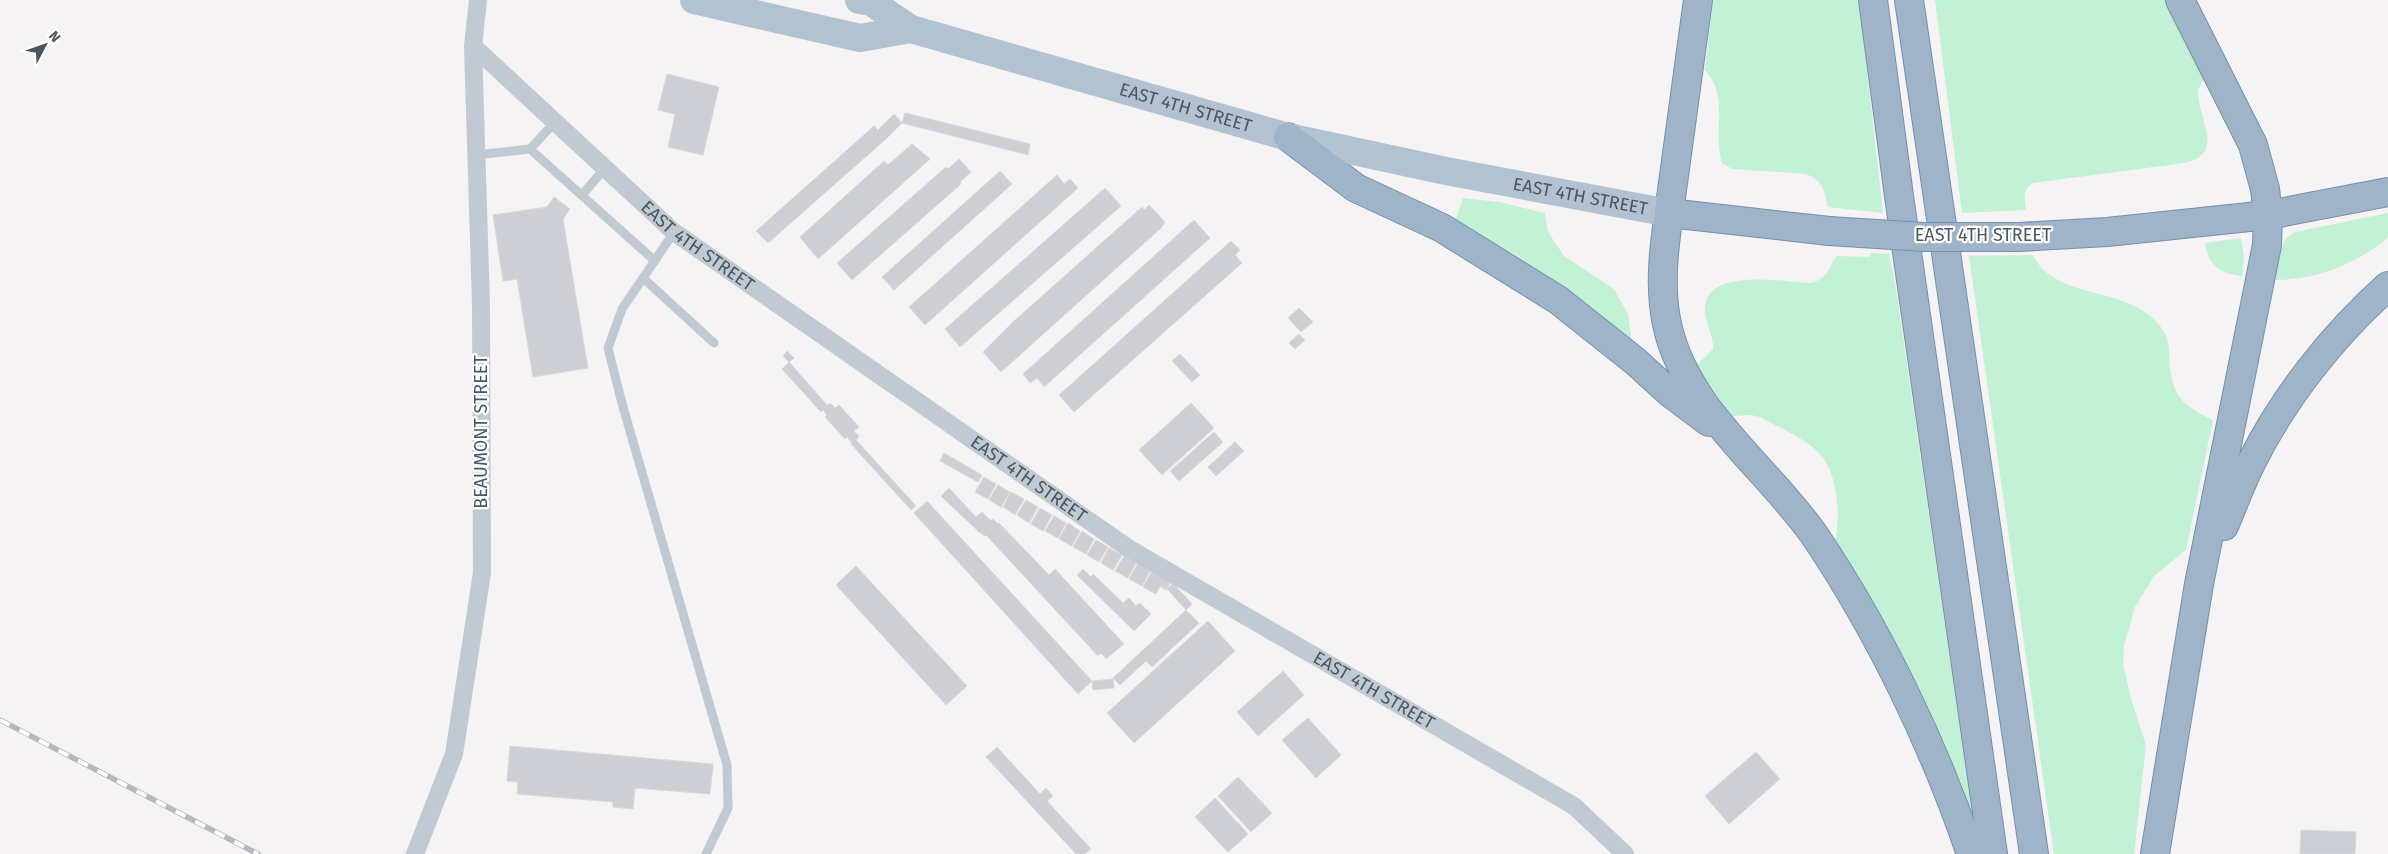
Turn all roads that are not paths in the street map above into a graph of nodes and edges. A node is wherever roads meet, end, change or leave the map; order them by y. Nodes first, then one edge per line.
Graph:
1 (478, 0) edge
2 (694, 0) edge
3 (859, 0) edge
4 (1698, 0) edge
5 (1874, 0) edge
6 (1909, 0) edge
7 (2180, 0) edge
8 (911, 29) junction
9 (473, 46) junction
10 (555, 122) junction
11 (1288, 137) junction
12 (530, 149) junction
13 (476, 155) junction
14 (605, 168) junction
15 (2388, 192) edge
16 (582, 195) junction
17 (1669, 213) junction
18 (2268, 215) junction
19 (674, 232) junction
20 (655, 261) junction
21 (644, 278) junction
22 (2388, 286) edge
23 (714, 343) dead end
24 (1731, 437) junction
25 (2199, 584) junction
26 (415, 854) edge
27 (706, 854) edge
28 (1625, 854) edge
29 (1971, 854) edge
30 (1992, 854) edge
31 (2034, 854) edge
32 (2155, 854) edge

1 - 9 street, BEAUMONT STREET
2 - 8 main road, EAST 4TH STREET
3 - 8 main road, EAST 4TH STREET
4 - 17 highway
5 - 30 highway
6 - 31 highway
7 - 18 highway
8 - 11 main road, EAST 4TH STREET
9 - 10 street, EAST 4TH STREET
9 - 13 street, BEAUMONT STREET
10 - 12 lane
10 - 14 street, EAST 4TH STREET
11 - 17 main road, EAST 4TH STREET
11 - 24 highway
12 - 13 lane
12 - 16 lane
13 - 26 street, BEAUMONT STREET
14 - 16 lane
14 - 19 street, EAST 4TH STREET
15 - 18 highway, EAST 4TH STREET
16 - 20 lane
17 - 18 highway, EAST 4TH STREET, bridge
17 - 24 highway
18 - 25 highway
19 - 20 lane
19 - 28 street, EAST 4TH STREET
20 - 21 lane
21 - 23 lane
21 - 27 lane
22 - 25 highway
24 - 29 highway
25 - 32 highway

